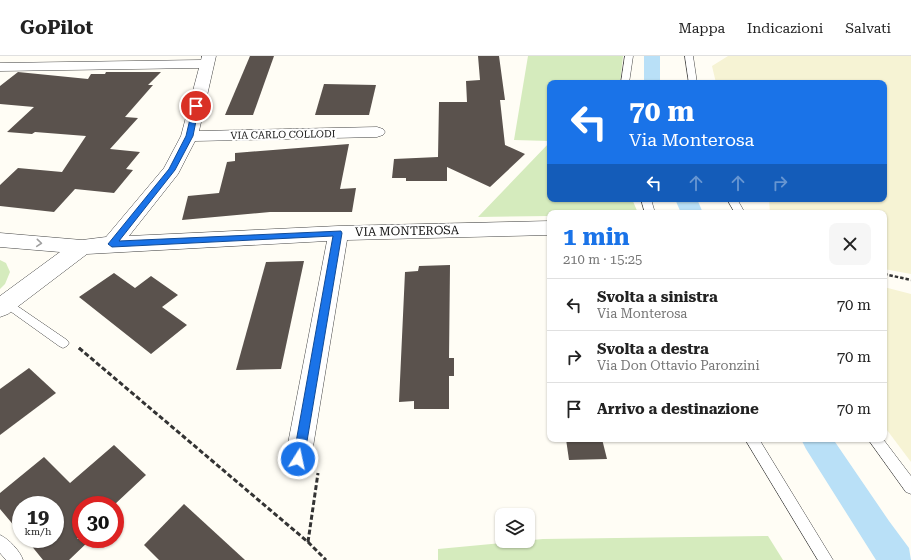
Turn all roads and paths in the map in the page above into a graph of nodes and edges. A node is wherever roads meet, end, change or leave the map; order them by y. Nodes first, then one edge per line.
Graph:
1 (629, 56) edge
2 (689, 56) edge
3 (208, 60) edge
4 (83, 61) edge
5 (0, 67) edge
6 (625, 80) edge
7 (693, 80) edge
8 (377, 132) dead end
9 (189, 136) junction
10 (547, 228) edge
11 (338, 233) junction
12 (0, 240) edge
13 (112, 244) junction
14 (82, 247) junction
15 (887, 275) edge
16 (911, 280) edge
17 (3, 306) edge
18 (63, 343) joint
19 (754, 442) edge
20 (877, 442) edge
21 (298, 459) joint
22 (911, 487) edge
23 (0, 542) edge
24 (308, 542) junction
25 (16, 560) edge
26 (326, 560) edge
27 (826, 560) edge

1 - 6 lane
2 - 7 lane
3 - 4 street
3 - 9 street
4 - 5 street
8 - 9 street, VIA CARLO COLLODI
9 - 13 street
10 - 11 street, VIA MONTEROSA
11 - 13 street, VIA MONTEROSA
11 - 21 street
12 -> 14 street, VIA MONTEROSA
13 - 14 street, VIA MONTEROSA
14 - 17 street
15 - 16 path
17 - 18 lane
18 - 24 path
19 - 27 lane
20 - 22 lane
21 - 24 path
23 - 25 lane
24 - 26 path

